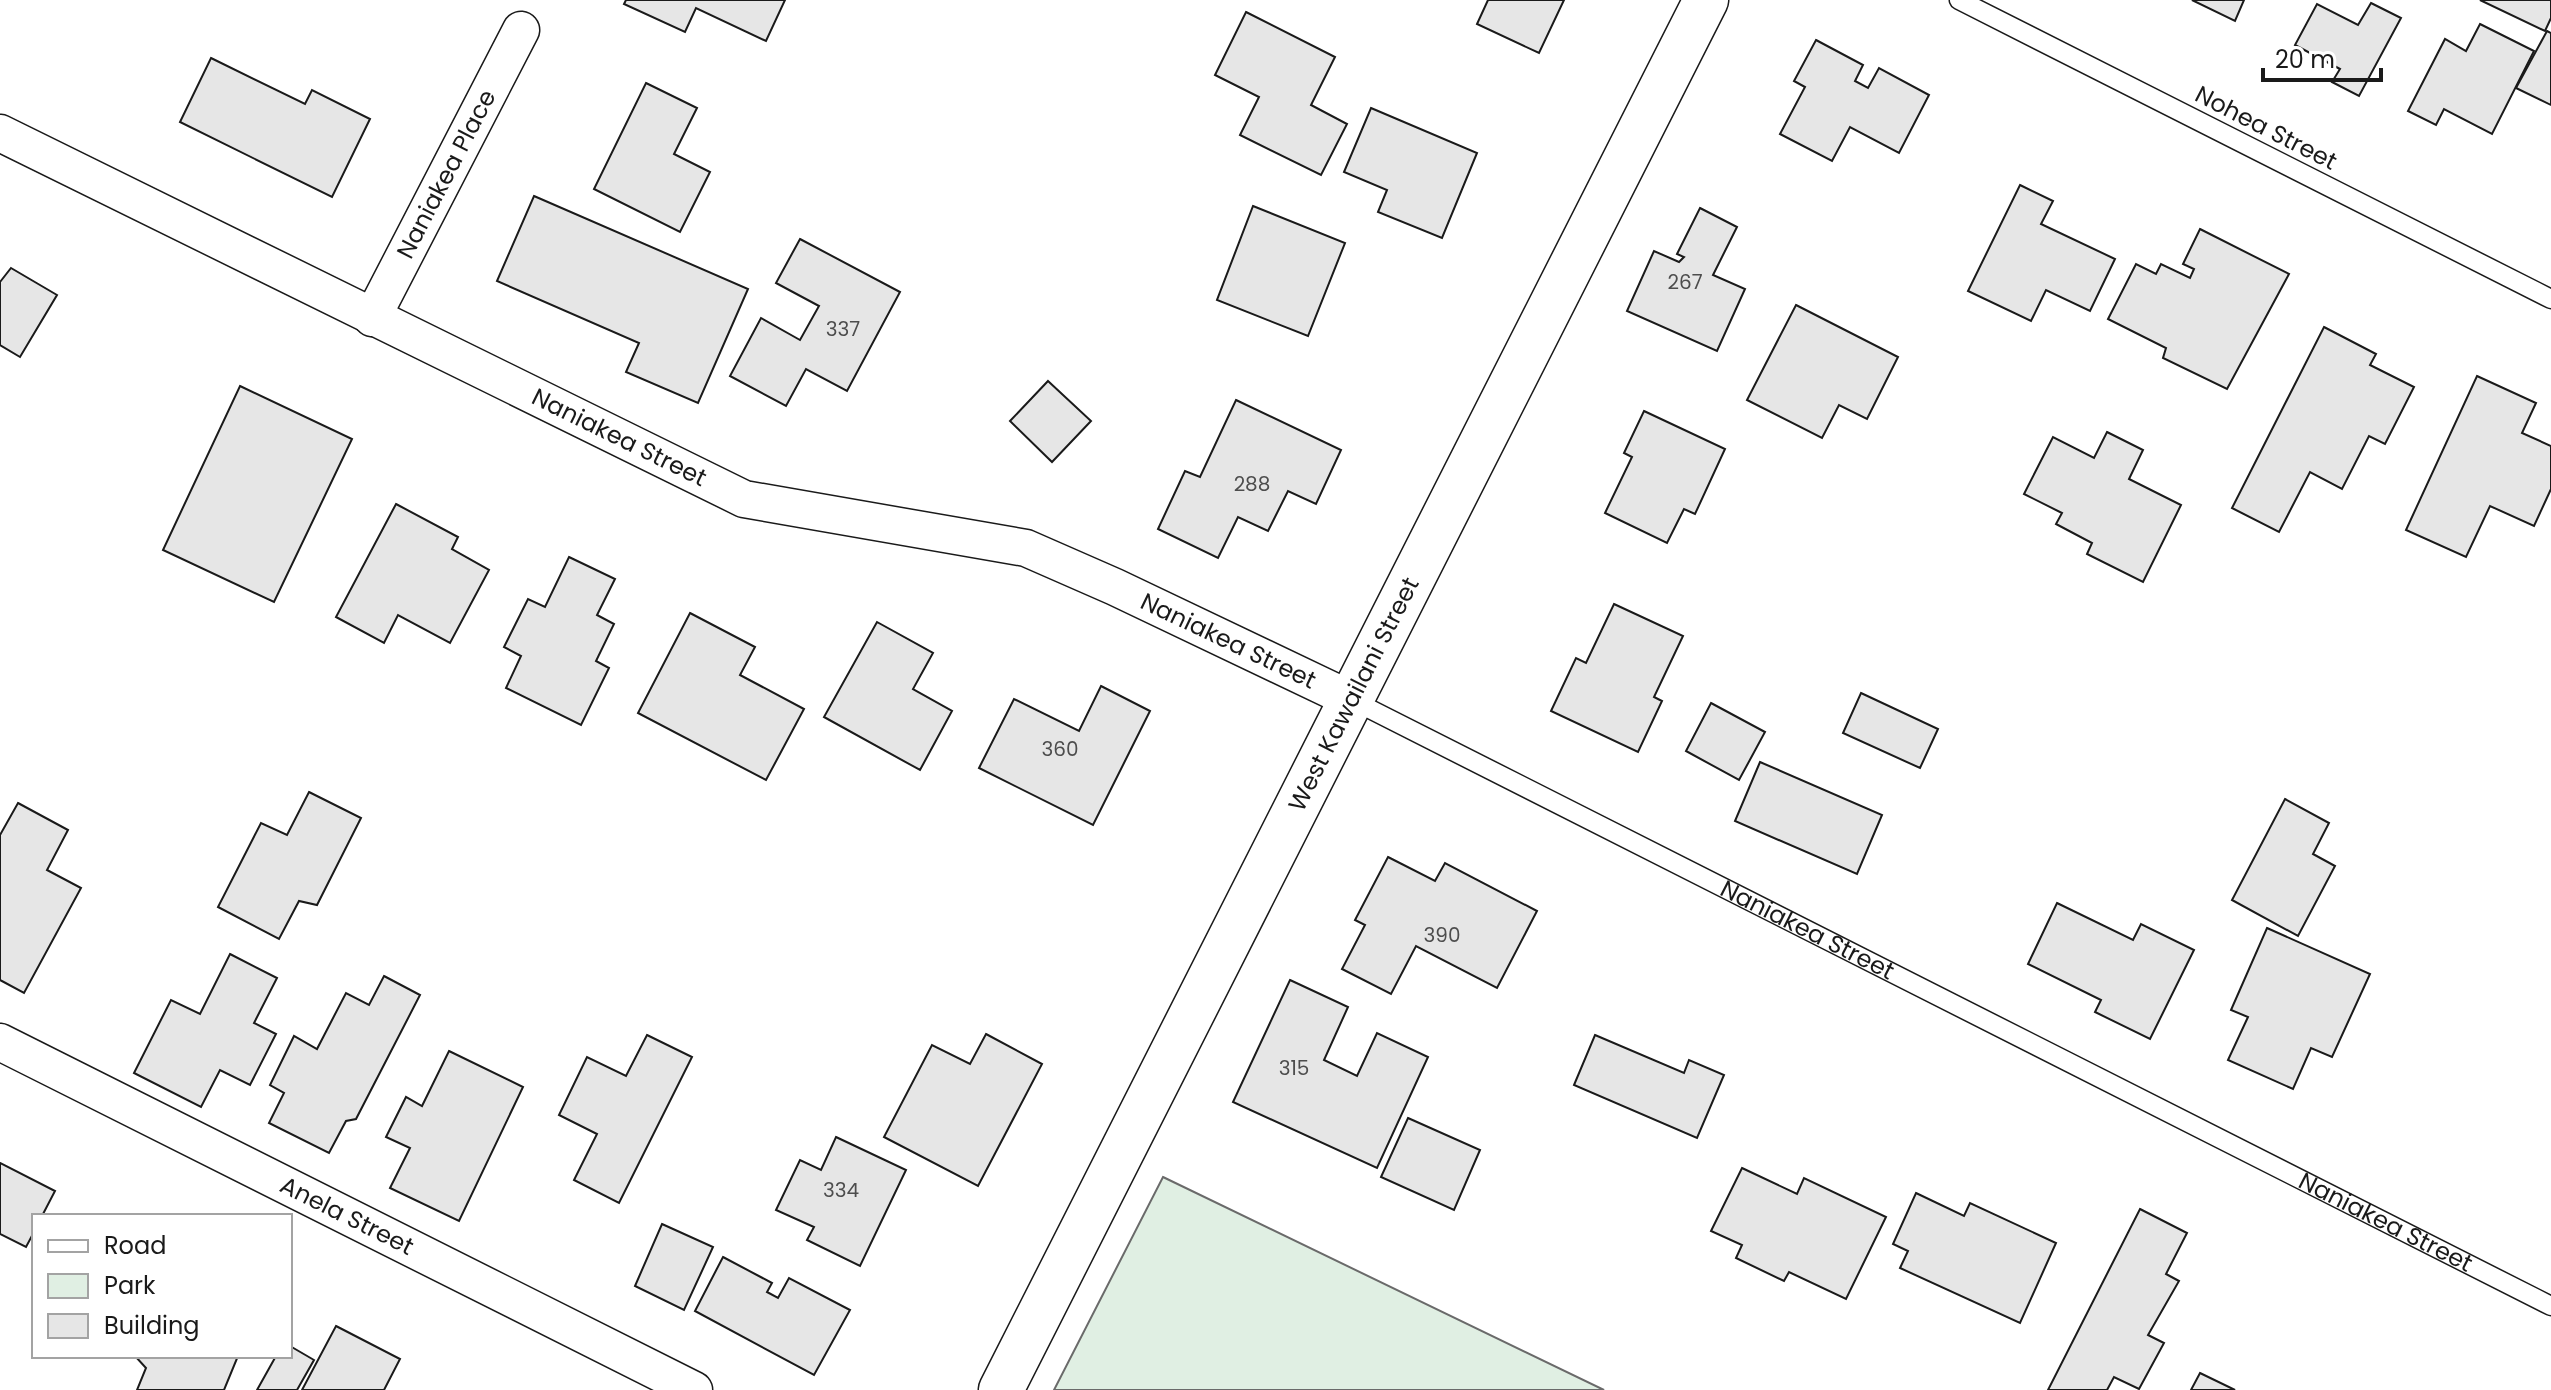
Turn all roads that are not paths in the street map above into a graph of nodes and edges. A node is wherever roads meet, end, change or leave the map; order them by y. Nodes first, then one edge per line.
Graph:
1 (1706, 0) edge
2 (1959, 0) edge
3 (521, 30) dead end
4 (0, 133) edge
5 (2551, 299) edge
6 (372, 318) junction
7 (1352, 700) junction
8 (0, 1042) edge
9 (2551, 1306) edge
10 (694, 1390) edge
11 (1001, 1390) edge

1 - 7 street, West Kawailani Street
2 - 5 lane, Nohea Street
3 - 6 street, Naniakea Place
4 - 6 street, Naniakea Street
6 - 7 street, Naniakea Street
7 - 9 lane, Naniakea Street
7 - 11 street, West Kawailani Street
8 - 10 street, Anela Street

